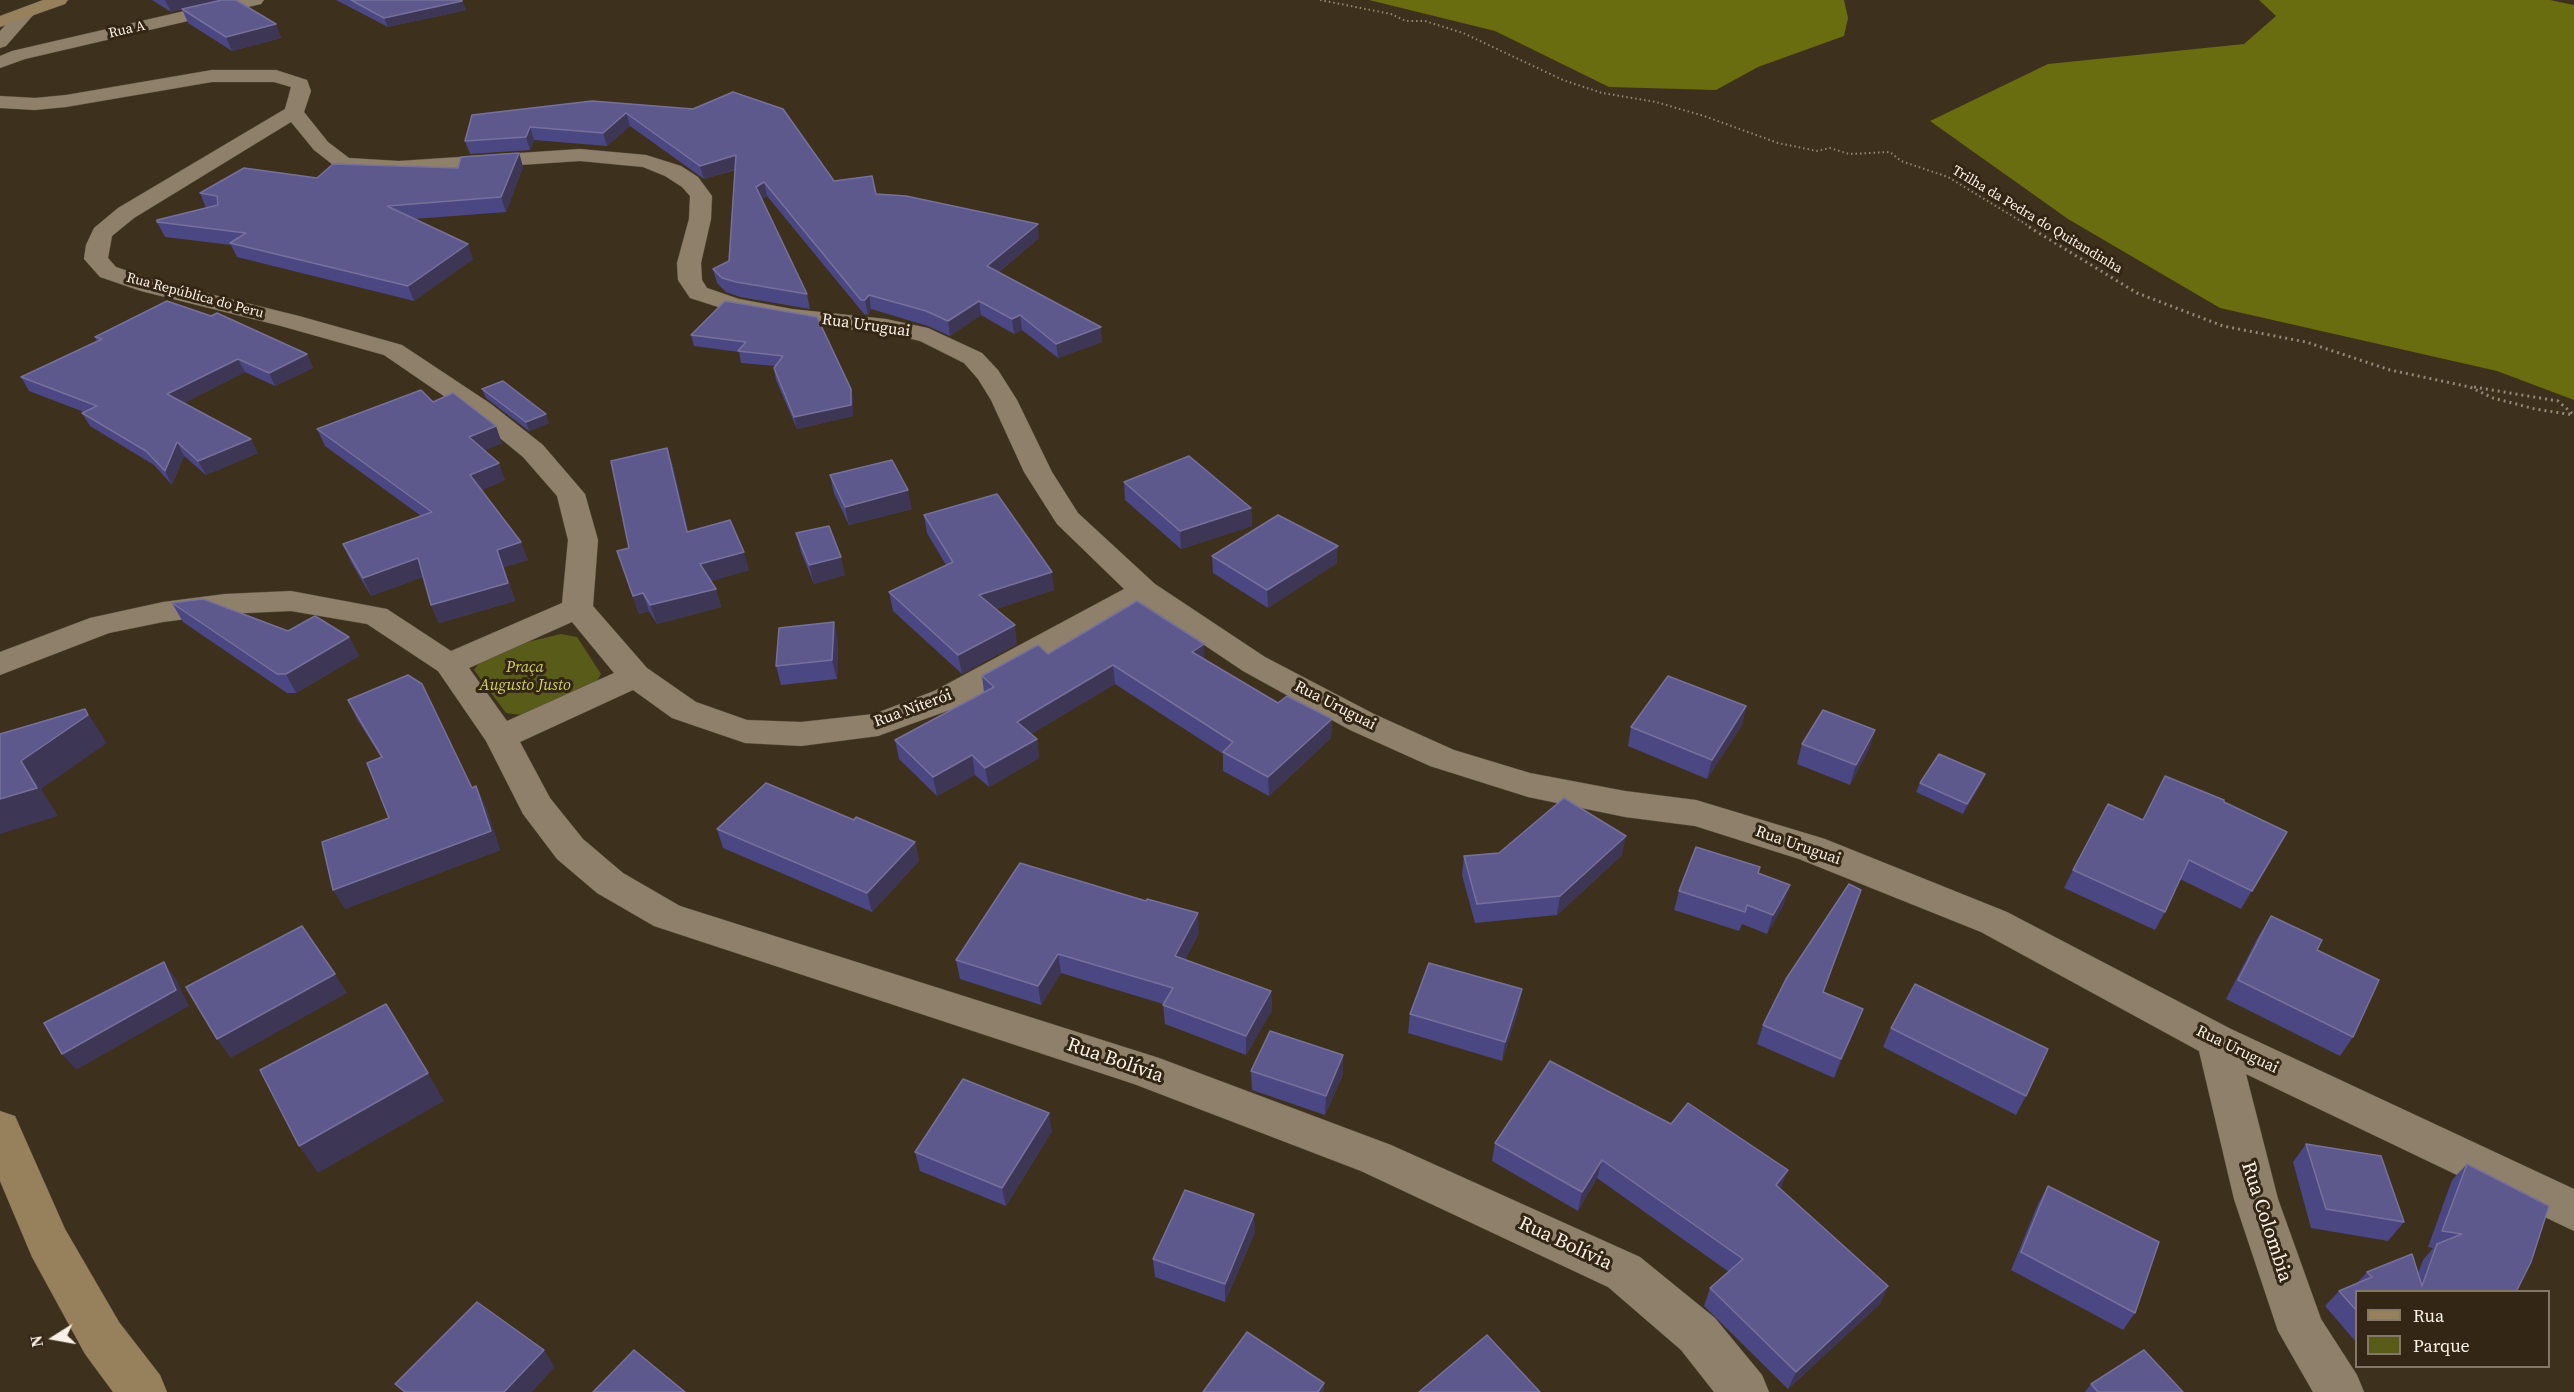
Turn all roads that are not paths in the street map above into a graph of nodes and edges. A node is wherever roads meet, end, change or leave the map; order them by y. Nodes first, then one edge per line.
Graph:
1 (59, 0) edge
2 (255, 0) edge
3 (27, 13) junction
4 (0, 22) edge
5 (0, 42) edge
6 (0, 62) edge
7 (0, 102) edge
8 (294, 112) junction
9 (1144, 591) junction
10 (577, 608) junction
11 (0, 664) edge
12 (448, 664) junction
13 (635, 676) junction
14 (501, 737) junction
15 (2217, 1041) junction
16 (0, 1129) edge
17 (2574, 1211) edge
18 (144, 1392) edge
19 (1744, 1392) edge
20 (2340, 1392) edge

1 - 3 street
2 - 6 street, Rua A
3 - 4 street
3 - 5 street
7 - 8 street
8 - 9 street, Rua Uruguai
8 - 10 street, Rua República do Peru
9 - 13 street, Rua Niterói
9 - 15 street, Rua Uruguai
10 - 12 street
10 - 13 street
11 - 12 street
12 - 14 street
13 - 14 street
14 - 19 street, Rua Bolívia
15 - 17 street, Rua Uruguai
15 - 20 street, Rua Colombia
16 - 18 street

